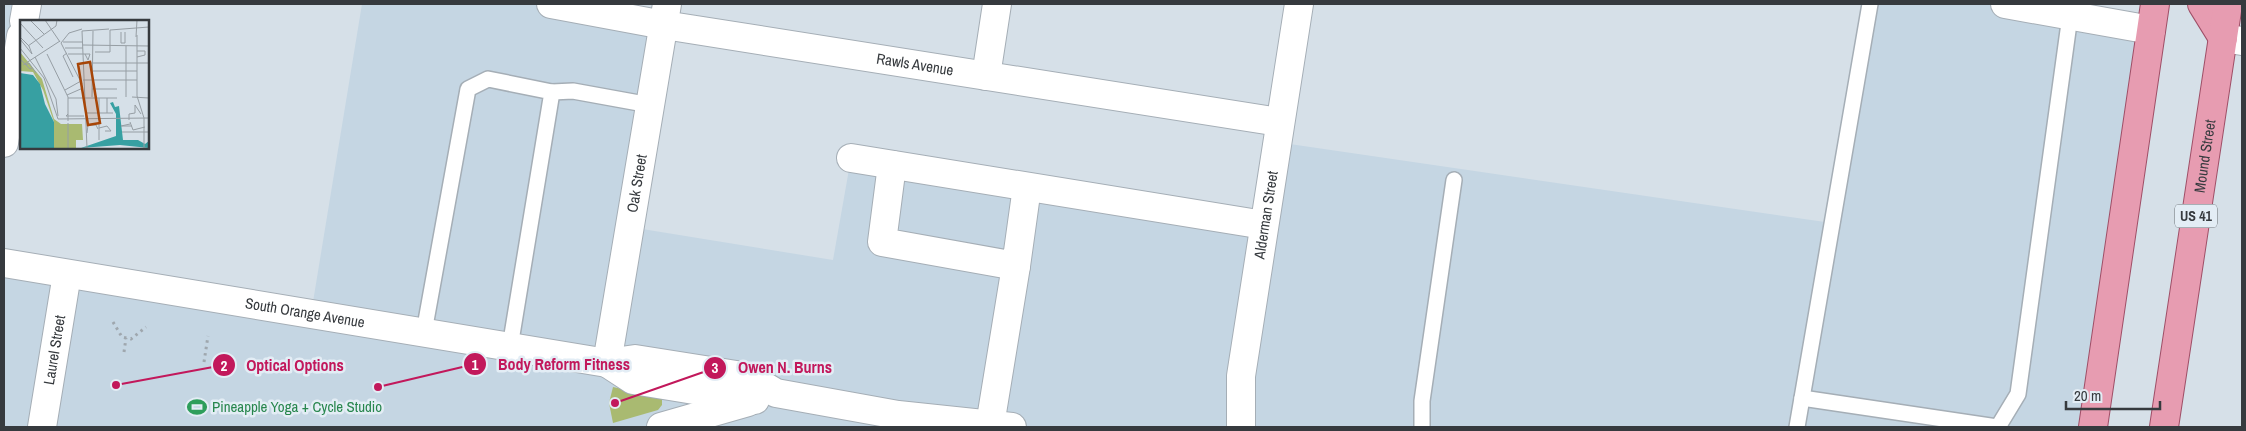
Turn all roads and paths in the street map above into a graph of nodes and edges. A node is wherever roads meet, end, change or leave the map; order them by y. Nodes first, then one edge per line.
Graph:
1 (26, 4) edge
2 (551, 4) edge
3 (998, 4) edge
4 (1299, 4) edge
5 (1870, 4) edge
6 (2005, 4) edge
7 (2155, 4) edge
8 (2202, 4) edge
9 (2228, 4) edge
10 (665, 14) edge
11 (2070, 16) junction
12 (24, 20) edge
13 (2151, 30) junction
14 (2233, 39) edge
15 (20, 42) edge
16 (986, 76) junction
17 (552, 92) junction
18 (650, 104) junction
19 (1279, 122) junction
20 (4, 143) edge
21 (851, 158) dead end
22 (892, 165) junction
23 (1454, 180) dead end
24 (1028, 187) junction
25 (1264, 225) junction
26 (4, 263) edge
27 (1016, 266) junction
28 (67, 274) junction
29 (113, 322) dead end
30 (146, 327) dead end
31 (424, 332) junction
32 (208, 336) dead end
33 (126, 338) junction
34 (510, 347) junction
35 (124, 352) dead end
36 (204, 362) dead end
37 (606, 363) junction
38 (765, 397) junction
39 (1802, 398) junction
40 (898, 421) edge
41 (1001, 426) edge
42 (42, 427) edge
43 (661, 427) edge
44 (1240, 427) edge
45 (1422, 427) edge
46 (1797, 427) edge
47 (1997, 427) edge
48 (2093, 427) edge
49 (2164, 427) edge

1 - 12 street
2 - 10 street, Rawls Avenue
3 - 16 street
4 - 19 street, Alderman Street
5 - 39 lane
6 - 11 street
7 - 13 main road
8 - 14 main road
9 - 14 main road, Mound Street / US 41
10 - 16 street, Rawls Avenue
10 - 18 street, Oak Street
11 - 13 street
11 - 47 lane
13 - 48 main road
14 - 49 main road, Mound Street / US 41
15 - 20 street
16 - 19 street, Rawls Avenue
17 - 18 lane
17 - 31 lane
17 - 34 lane
18 - 37 street, Oak Street
19 - 25 street, Alderman Street
21 - 22 street
22 - 24 street
22 - 27 street
23 - 45 lane
24 - 25 street
24 - 27 street
25 - 44 street, Alderman Street
26 - 28 street, South Orange Avenue
27 - 41 street
28 - 31 street, South Orange Avenue
28 - 42 street, Laurel Street
29 - 33 path
30 - 33 path
31 - 34 street, South Orange Avenue
32 - 36 path
33 - 35 path
34 - 37 street, South Orange Avenue
37 - 38 street, South Orange Avenue
38 - 40 street, South Orange Avenue
38 - 43 street
39 - 46 lane
39 - 47 lane
40 - 41 street, South Orange Avenue

